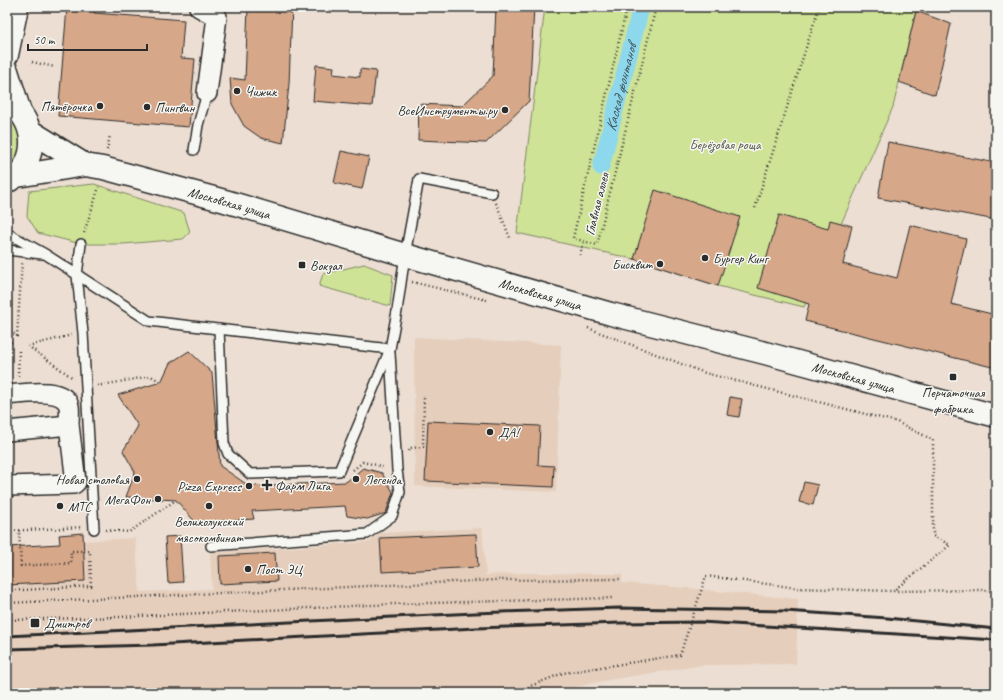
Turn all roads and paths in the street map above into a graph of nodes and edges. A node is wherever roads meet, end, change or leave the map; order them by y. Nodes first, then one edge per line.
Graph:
1 (17, 7) edge
2 (199, 7) edge
3 (627, 7) edge
4 (656, 7) edge
5 (819, 7) edge
6 (7, 55) edge
7 (32, 62) dead end
8 (55, 67) dead end
9 (7, 71) edge
10 (207, 93) joint
11 (13, 107) edge
12 (30, 131) junction
13 (110, 135) dead end
14 (107, 150) dead end
15 (194, 150) dead end
16 (85, 165) junction
17 (12, 178) edge
18 (99, 186) dead end
19 (492, 193) joint
20 (754, 208) dead end
21 (7, 233) edge
22 (510, 238) dead end
23 (584, 241) junction
24 (81, 244) joint
25 (7, 250) edge
26 (22, 252) junction
27 (45, 254) junction
28 (405, 255) junction
29 (580, 255) dead end
30 (77, 275) junction
31 (402, 280) junction
32 (487, 300) dead end
33 (583, 327) dead end
34 (7, 329) edge
35 (219, 329) junction
36 (83, 333) junction
37 (12, 342) dead end
38 (7, 343) edge
39 (390, 349) junction
40 (161, 382) dead end
41 (86, 388) junction
42 (7, 395) edge
43 (424, 395) dead end
44 (996, 416) edge
45 (69, 425) junction
46 (7, 430) edge
47 (397, 470) junction
48 (7, 486) edge
49 (94, 528) dead end
50 (19, 531) dead end
51 (211, 546) dead end
52 (620, 579) dead end
53 (7, 591) edge
54 (893, 591) junction
55 (996, 592) edge
56 (613, 598) dead end
57 (7, 603) edge
58 (7, 620) edge
59 (480, 693) edge

1 - 6 main road
2 - 10 street
3 - 23 path, Главная аллея
4 - 23 path, Главная аллея
5 - 20 path
7 - 8 path
9 - 11 main road, Московская улица
10 - 15 lane
11 - 12 main road, Московская улица
12 - 16 main road, Московская улица
12 - 17 main road, Московская улица
13 - 14 path
16 - 17 main road, Московская улица
16 - 28 main road, Московская улица
18 - 24 path
19 - 22 path
19 - 28 lane
21 - 27 lane
23 - 29 path
24 - 30 lane
25 - 26 lane
26 - 27 lane
26 - 34 path
27 - 30 lane
28 - 31 lane
28 - 44 main road, Московская улица
30 - 35 lane
30 - 36 lane
31 - 32 path
31 - 39 lane
33 - 54 path
35 - 39 lane
35 - 39 lane
36 - 41 lane
36 - 41 path
37 - 38 path
39 - 47 lane
40 - 41 path
41 - 49 lane
42 - 45 street
43 - 47 path
45 - 46 street
45 - 48 street
47 - 51 lane
50 - 53 path
52 - 57 path
54 - 55 path
54 - 59 path
56 - 58 path

